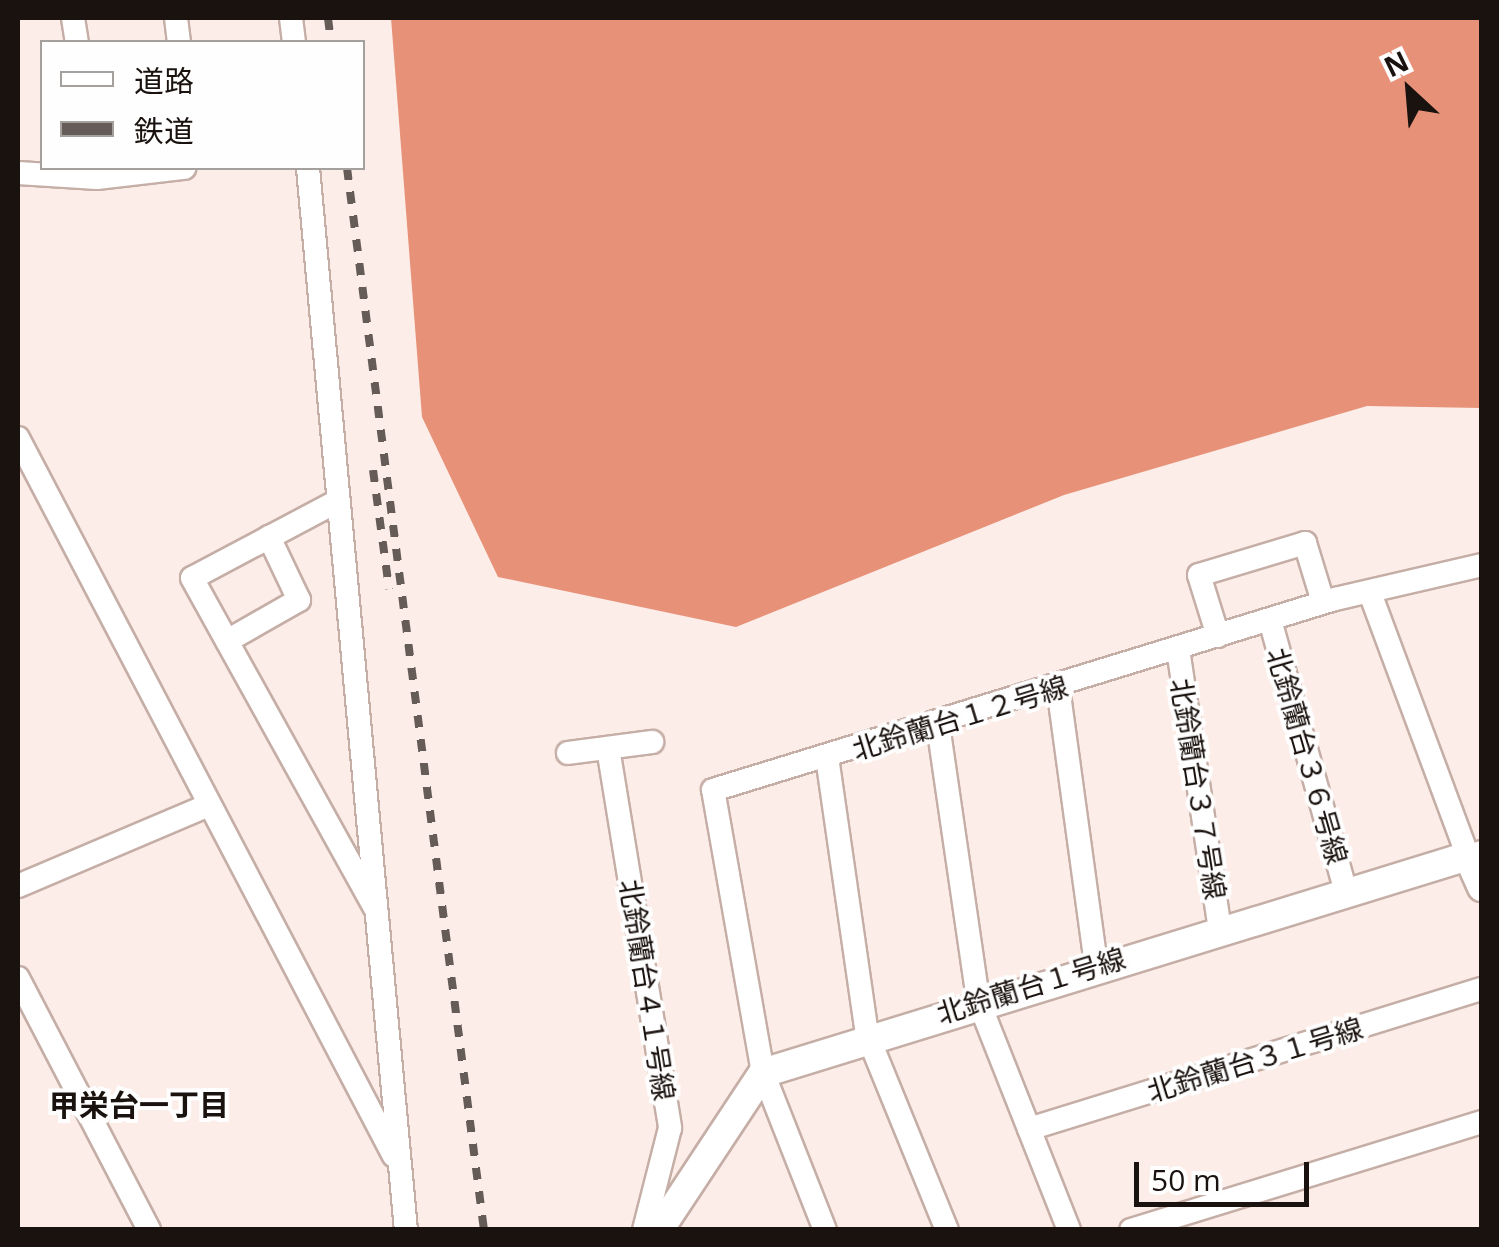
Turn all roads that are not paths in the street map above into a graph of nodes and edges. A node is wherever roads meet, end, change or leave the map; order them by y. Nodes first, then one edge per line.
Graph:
1 (149, 170) edge
2 (308, 170) edge
3 (18, 173) edge
4 (96, 173) edge
5 (18, 438) edge
6 (332, 504) junction
7 (269, 537) junction
8 (1480, 568) edge
9 (1370, 593) junction
10 (1324, 602) junction
11 (1270, 620) junction
12 (1218, 636) junction
13 (227, 641) junction
14 (1178, 649) junction
15 (1058, 686) junction
16 (938, 725) junction
17 (652, 742) dead end
18 (608, 748) junction
19 (568, 754) dead end
20 (827, 757) junction
21 (210, 805) junction
22 (1475, 854) edge
23 (18, 886) edge
24 (1482, 886) edge
25 (1346, 892) junction
26 (382, 919) junction
27 (1220, 929) junction
28 (1096, 965) junction
29 (18, 978) edge
30 (1482, 988) edge
31 (978, 1000) junction
32 (867, 1034) junction
33 (763, 1072) junction
34 (1482, 1122) edge
35 (1029, 1129) junction
36 (398, 1163) junction
37 (150, 1230) edge
38 (406, 1230) edge
39 (644, 1230) edge
40 (659, 1230) edge
41 (825, 1230) edge
42 (947, 1230) edge
43 (1069, 1230) edge
44 (1132, 1230) edge

1 - 4 street
2 - 6 street
3 - 4 street
5 - 21 street
6 - 7 street
6 - 26 street
7 - 13 street
7 - 13 street
8 - 9 street, 北鈴蘭台１２号線
9 - 10 street, 北鈴蘭台１２号線
9 - 22 street
10 - 11 street, 北鈴蘭台１２号線
10 - 12 street
11 - 12 street, 北鈴蘭台１２号線
11 - 25 street, 北鈴蘭台３６号線
12 - 14 street, 北鈴蘭台１２号線
13 - 26 street
14 - 15 street, 北鈴蘭台１２号線
14 - 27 street, 北鈴蘭台３７号線
15 - 16 street, 北鈴蘭台１２号線
15 - 28 street
16 - 20 street, 北鈴蘭台１２号線
16 - 31 street
17 - 18 street
18 - 19 street
18 - 39 street, 北鈴蘭台４１号線
20 - 32 street
20 - 33 street, 北鈴蘭台１２号線
21 - 23 street
21 - 36 street
22 - 24 street
22 - 25 street, 北鈴蘭台１号線
25 - 27 street, 北鈴蘭台１号線
26 - 36 street
27 - 28 street, 北鈴蘭台１号線
28 - 31 street, 北鈴蘭台１号線
29 - 37 street
30 - 35 street, 北鈴蘭台３１号線
31 - 32 street, 北鈴蘭台１号線
31 - 35 street
32 - 33 street, 北鈴蘭台１号線
32 - 42 street
33 - 40 street
33 - 41 street
34 - 44 street
35 - 43 street
36 - 38 street

